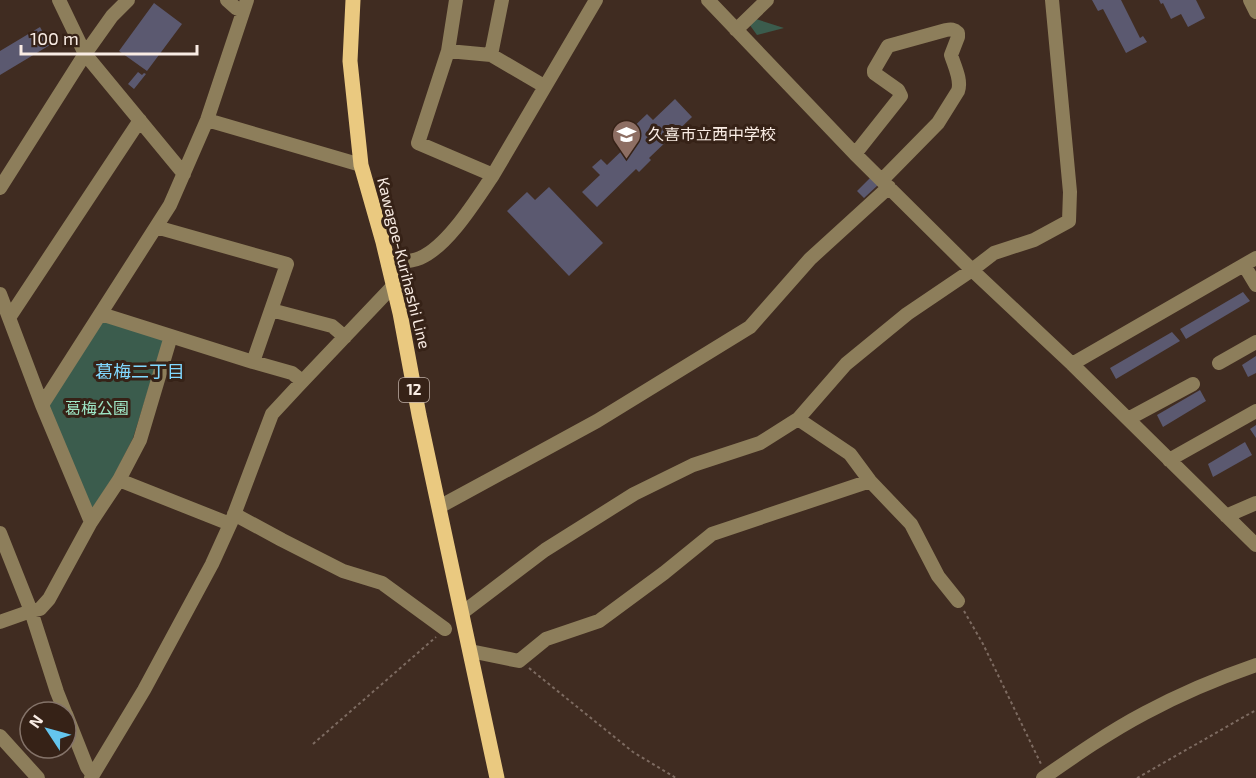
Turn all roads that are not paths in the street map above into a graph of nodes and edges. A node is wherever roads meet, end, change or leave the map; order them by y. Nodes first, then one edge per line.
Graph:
1 (58, 0) edge
2 (128, 0) edge
3 (227, 0) edge
4 (353, 0) edge
5 (456, 0) edge
6 (502, 0) edge
7 (596, 0) edge
8 (708, 0) edge
9 (767, 0) edge
10 (1052, 0) edge
11 (1250, 0) edge
12 (245, 5) edge
13 (1256, 12) edge
14 (736, 30) junction
15 (448, 51) junction
16 (85, 54) junction
17 (491, 55) junction
18 (544, 87) junction
19 (140, 120) junction
20 (207, 120) junction
21 (855, 154) junction
22 (361, 165) junction
23 (184, 174) junction
24 (493, 175) junction
25 (885, 184) junction
26 (0, 188) edge
27 (156, 227) junction
28 (1250, 262) edge
29 (388, 264) junction
30 (972, 270) junction
31 (1256, 285) edge
32 (393, 286) junction
33 (0, 294) edge
34 (271, 310) junction
35 (101, 314) junction
36 (9, 318) junction
37 (171, 336) junction
38 (345, 337) junction
39 (1256, 342) edge
40 (254, 362) junction
41 (1219, 363) dead end
42 (1072, 364) junction
43 (302, 381) junction
44 (1193, 384) dead end
45 (42, 405) junction
46 (1256, 411) edge
47 (798, 419) junction
48 (1128, 419) junction
49 (1169, 460) junction
50 (119, 480) junction
51 (870, 481) junction
52 (1256, 502) edge
53 (439, 507) junction
54 (1226, 516) junction
55 (232, 519) junction
56 (91, 522) junction
57 (0, 533) edge
58 (1256, 545) edge
59 (958, 601) road end
60 (31, 611) junction
61 (462, 613) junction
62 (0, 622) edge
63 (445, 629) road end
64 (470, 651) junction
65 (1256, 665) edge
66 (60, 700) edge
67 (0, 736) edge
68 (78, 744) edge
69 (92, 776) edge
70 (35, 777) edge
71 (1045, 777) edge
72 (497, 778) edge

1 - 16 street
2 - 16 street
3 - 12 street
4 - 22 main road, Kawagoe-Kurihashi Line / 12
5 - 15 street
6 - 17 street
7 - 18 street
8 - 14 street
9 - 14 street
10 - 30 street
11 - 13 street
12 - 20 street
14 - 21 street
15 - 17 street
15 - 24 street
16 - 19 street
16 - 26 street
17 - 18 street
18 - 24 street
19 - 23 street
19 - 36 street
20 - 22 street
20 - 23 street
21 - 25 street
21 - 25 street
22 - 29 main road, Kawagoe-Kurihashi Line / 12
23 - 27 street
24 - 29 street
25 - 30 street
25 - 53 street
27 - 34 street
27 - 35 street
28 - 31 street
28 - 42 street
29 - 32 main road, Kawagoe-Kurihashi Line / 12
30 - 42 street
30 - 47 street
32 - 38 street
32 - 53 main road, Kawagoe-Kurihashi Line / 12
33 - 36 street
34 - 38 street
34 - 40 street
35 - 37 street
35 - 45 street
36 - 45 street
37 - 40 street
37 - 50 street
38 - 43 street
39 - 41 street
40 - 43 street
42 - 48 street
43 - 55 street
44 - 48 street
45 - 56 street
46 - 49 street
47 - 51 street
47 - 61 street
48 - 49 street
49 - 54 street
50 - 55 street
50 - 56 street
51 - 59 street
51 - 64 street
52 - 54 street
53 - 61 main road, Kawagoe-Kurihashi Line / 12
54 - 58 street
55 - 63 street
55 - 69 street
56 - 60 street
57 - 60 street
60 - 62 street
60 - 66 street
61 - 64 main road, Kawagoe-Kurihashi Line / 12
64 - 72 main road, Kawagoe-Kurihashi Line / 12
65 - 71 street
67 - 70 street
68 - 69 street

